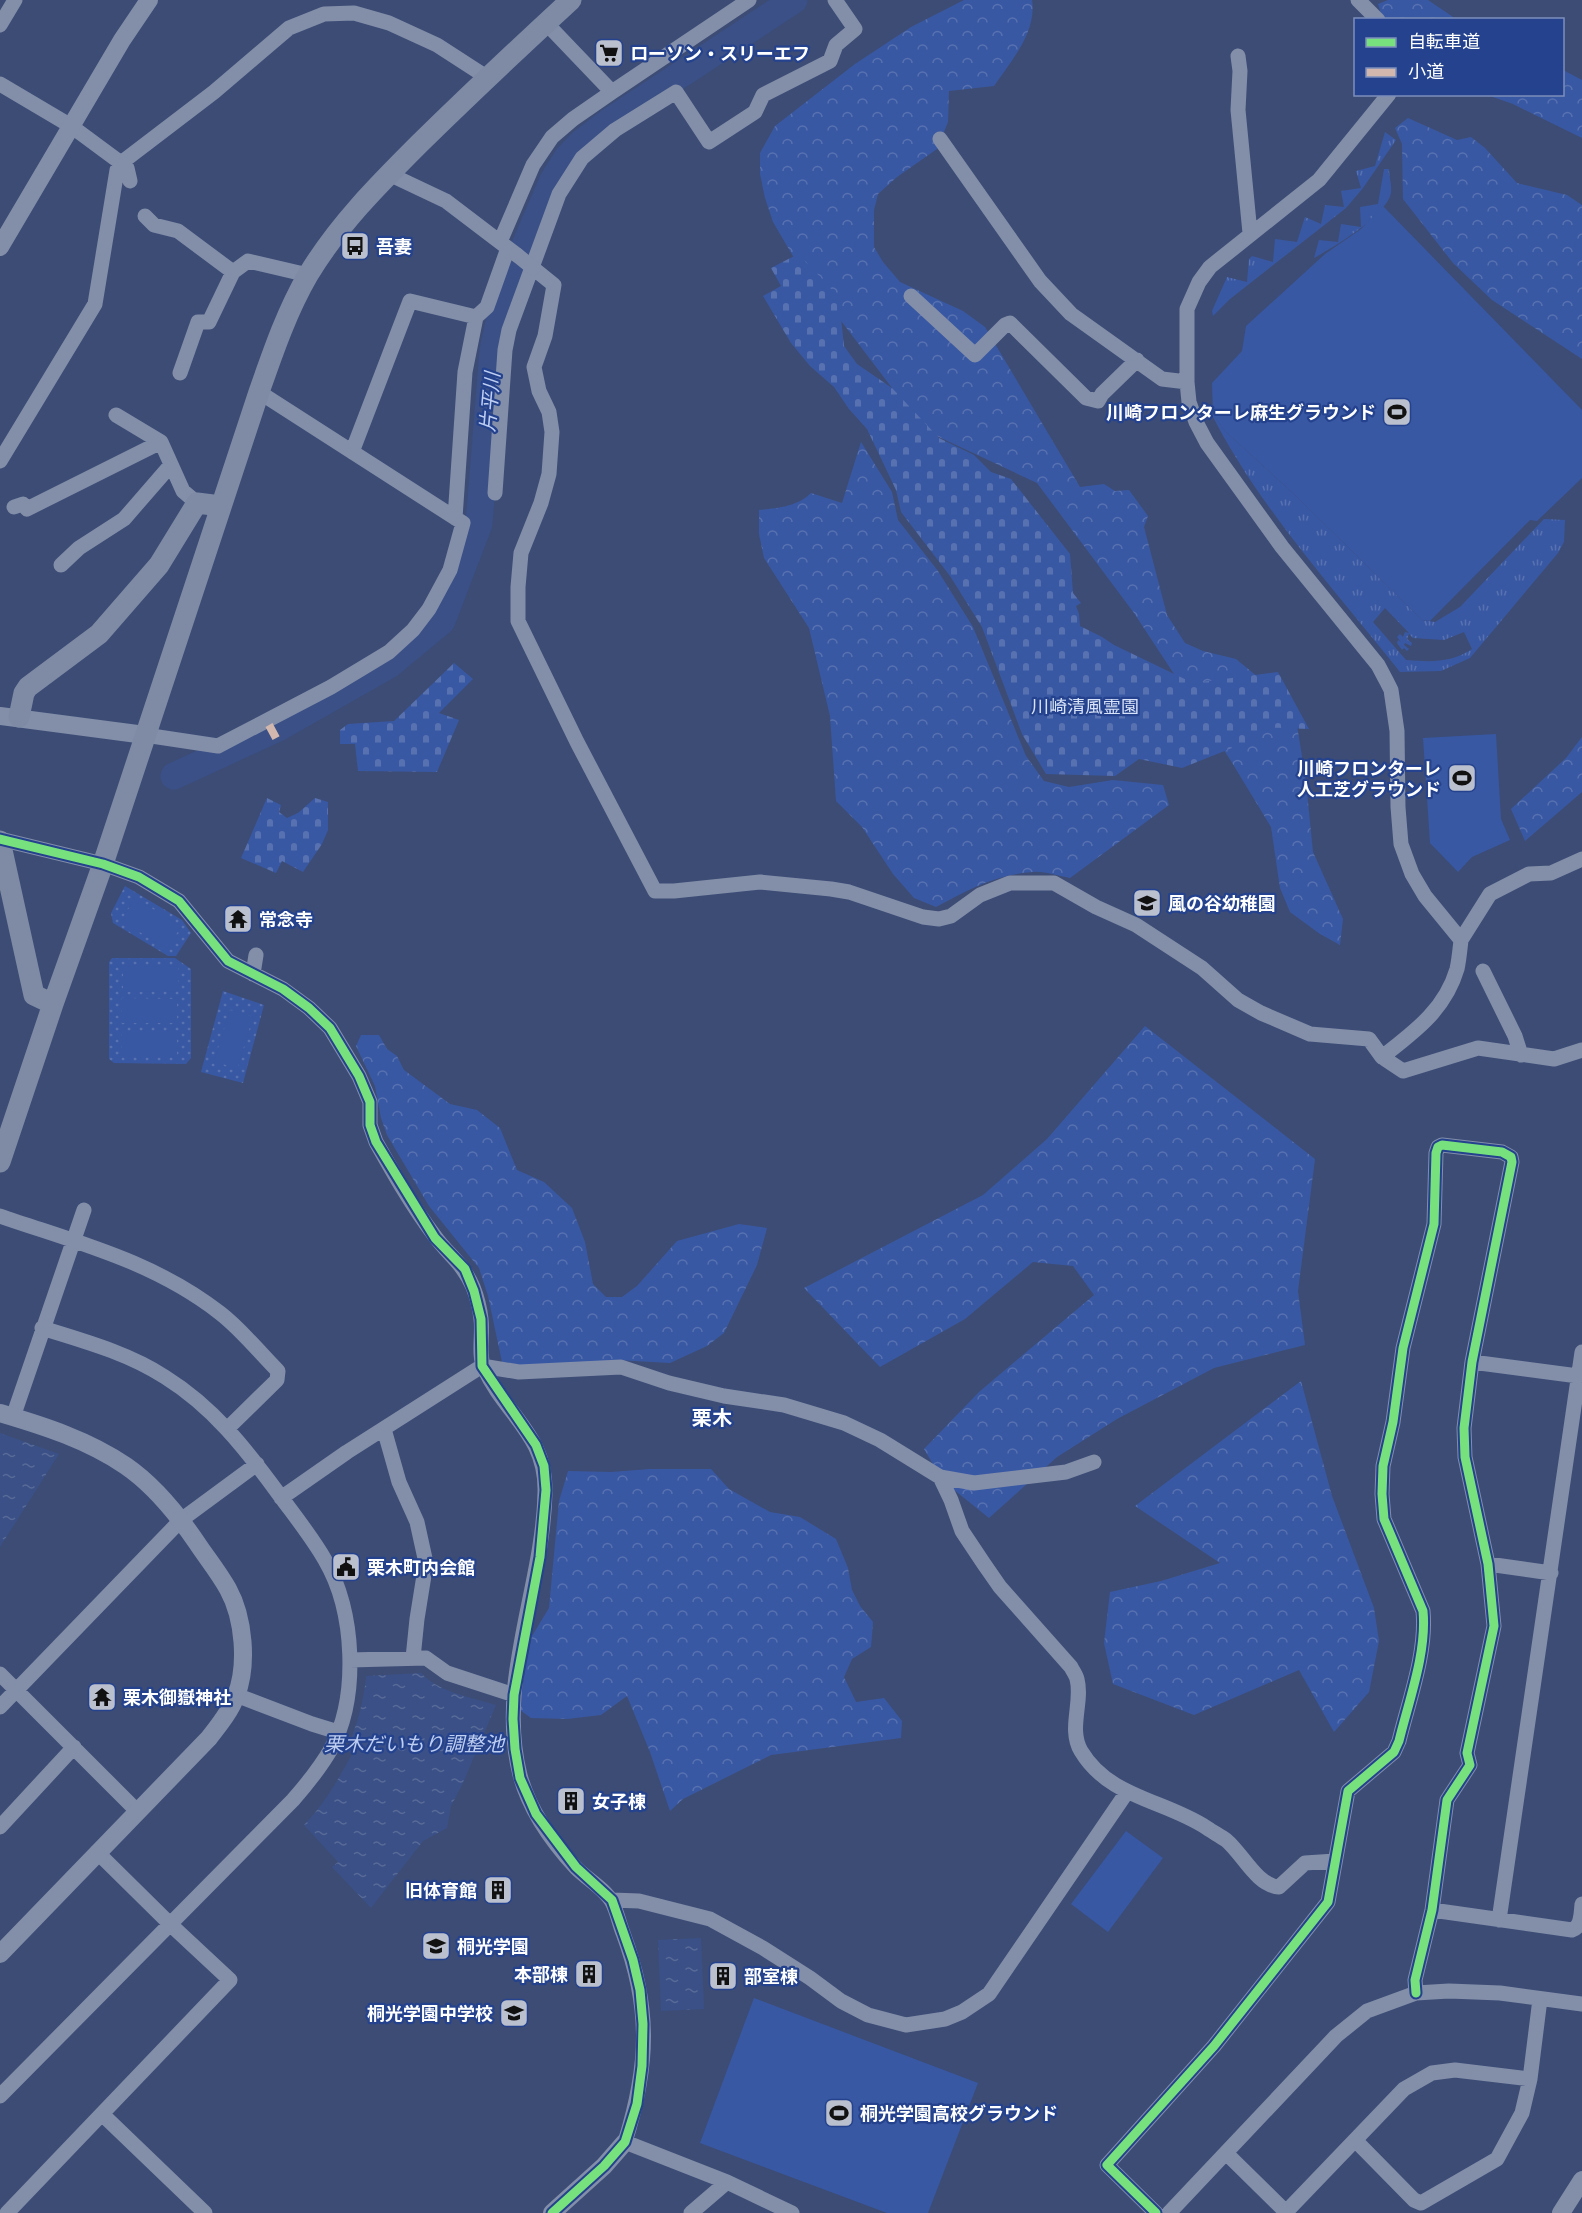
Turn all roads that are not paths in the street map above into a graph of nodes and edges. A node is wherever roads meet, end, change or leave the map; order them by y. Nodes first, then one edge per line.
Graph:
1 (15, 0) edge
2 (149, 0) edge
3 (571, 0) edge
4 (749, 0) edge
5 (835, 0) edge
6 (1358, 0) edge
7 (324, 7) edge
8 (1376, 18) edge
9 (546, 23) junction
10 (0, 25) edge
11 (1238, 56) dead end
12 (488, 78) junction
13 (0, 84) edge
14 (612, 92) junction
15 (1387, 96) edge
16 (71, 126) junction
17 (940, 139) dead end
18 (121, 163) junction
19 (389, 174) junction
20 (130, 181) dead end
21 (145, 216) dead end
22 (1250, 233) junction
23 (0, 247) edge
24 (509, 248) junction
25 (233, 272) junction
26 (308, 275) junction
27 (911, 296) dead end
28 (476, 316) junction
29 (1137, 360) junction
30 (180, 373) dead end
31 (1186, 382) junction
32 (259, 392) junction
33 (116, 416) dead end
34 (161, 442) junction
35 (352, 452) junction
36 (0, 461) edge
37 (170, 466) junction
38 (495, 493) dead end
39 (197, 503) junction
40 (221, 506) junction
41 (14, 507) dead end
42 (455, 518) junction
43 (61, 565) dead end
44 (10, 716) edge
45 (145, 735) junction
46 (0, 840) edge
47 (1582, 859) edge
48 (103, 864) junction
49 (1461, 940) junction
50 (256, 955) dead end
51 (1483, 971) dead end
52 (253, 974) junction
53 (53, 1004) junction
54 (1582, 1050) edge
55 (1521, 1055) junction
56 (1382, 1057) junction
57 (0, 1162) edge
58 (84, 1210) dead end
59 (0, 1216) edge
60 (73, 1241) junction
61 (42, 1328) junction
62 (1582, 1352) edge
63 (1472, 1362) junction
64 (482, 1366) junction
65 (1578, 1376) junction
66 (7, 1415) edge
67 (228, 1428) junction
68 (384, 1429) junction
69 (1094, 1462) dead end
70 (257, 1464) junction
71 (940, 1477) junction
72 (281, 1498) junction
73 (181, 1520) junction
74 (1488, 1564) junction
75 (1551, 1573) junction
76 (413, 1658) junction
77 (350, 1660) junction
78 (0, 1674) edge
79 (16, 1690) junction
80 (236, 1695) junction
81 (514, 1695) junction
82 (0, 1707) edge
83 (338, 1732) junction
84 (74, 1747) junction
85 (1127, 1792) junction
86 (137, 1811) junction
87 (0, 1827) edge
88 (97, 1852) junction
89 (1335, 1861) junction
90 (612, 1900) junction
91 (1582, 1904) edge
92 (1432, 1910) junction
93 (1499, 1920) junction
94 (171, 1925) junction
95 (0, 1954) edge
96 (1416, 1993) junction
97 (1540, 1999) junction
98 (1582, 2004) edge
99 (1530, 2079) junction
100 (0, 2096) edge
101 (102, 2114) junction
102 (1355, 2140) junction
103 (625, 2142) junction
104 (1226, 2153) junction
105 (1582, 2180) edge
106 (727, 2182) junction
107 (1285, 2212) edge
108 (7, 2213) edge
109 (206, 2213) edge
110 (552, 2213) edge
111 (691, 2213) edge
112 (792, 2213) edge
113 (1156, 2213) edge
114 (1168, 2213) edge
115 (1561, 2213) edge

1 - 10 street
2 - 16 street
3 - 9 main road
4 - 14 street
5 - 38 street
6 - 8 street
7 - 12 street
7 - 18 street
9 - 12 main road
9 - 14 street
11 - 22 street
12 - 19 main road
13 - 16 street
14 - 24 street
15 - 22 street
16 - 18 street
16 - 23 street
17 - 29 street
18 - 20 street
18 - 36 street
19 - 24 street
19 - 26 main road
21 - 25 street
22 - 31 street
24 - 28 street
24 - 56 street, bridge
25 - 26 street
25 - 30 street
26 - 32 main road
27 - 29 street
28 - 35 street
28 - 42 street
29 - 31 street
31 - 49 street
32 - 35 street
32 - 40 main road
33 - 34 street
34 - 37 street
34 - 41 street
35 - 42 street
37 - 39 street
37 - 43 street
39 - 40 main road
39 - 44 main road
40 - 45 main road
42 - 45 street
44 - 45 street
45 - 48 main road
46 - 48 street
46 - 53 main road
47 - 49 street
48 - 52 street
48 - 53 main road
49 - 56 street
50 - 52 street
51 - 55 street
52 - 64 street
53 - 57 main road
54 - 55 street
55 - 56 street
58 - 60 street
59 - 60 street
60 - 61 street
60 - 67 street
61 - 66 street
61 - 67 street
62 - 65 street
63 - 65 street
63 - 74 street
63 - 89 street
64 - 68 street
64 - 71 street
64 - 81 street
65 - 75 street
66 - 73 street
67 - 70 street
68 - 72 street
68 - 76 street
69 - 71 street
70 - 72 street
70 - 73 street
71 - 85 street
72 - 77 street
73 - 79 street
73 - 80 street
74 - 75 street
74 - 92 street
75 - 93 street
76 - 77 street
76 - 81 street
77 - 83 street
78 - 79 street
79 - 82 street
79 - 84 street
80 - 83 street
80 - 86 street
81 - 90 street
83 - 94 street
84 - 86 street
84 - 87 street
85 - 89 street
85 - 90 street
86 - 88 street
88 - 94 street
88 - 95 street
89 - 113 street
90 - 103 street
91 - 93 street
92 - 93 street
92 - 96 street
94 - 100 street
94 - 101 street
96 - 97 street
96 - 104 street
97 - 98 street
97 - 99 street
99 - 102 street
99 - 102 street
101 - 108 street
101 - 109 street
102 - 107 street
103 - 106 street
103 - 110 street
104 - 107 street
104 - 114 street
105 - 115 street
106 - 111 street
106 - 112 street

